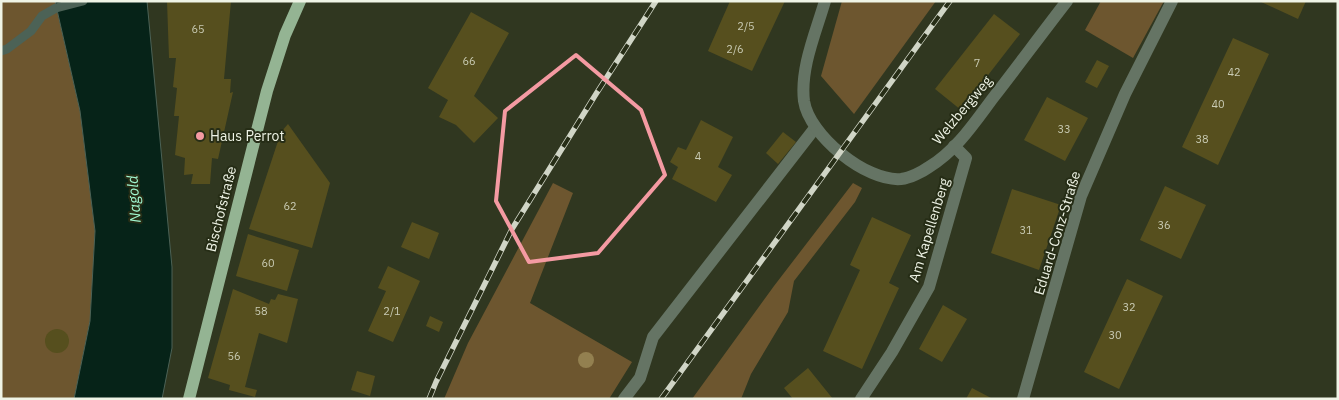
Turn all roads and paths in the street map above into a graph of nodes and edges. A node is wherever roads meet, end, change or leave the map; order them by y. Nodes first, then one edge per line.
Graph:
1 (300, 1) edge
2 (825, 1) edge
3 (1067, 1) edge
4 (1172, 1) edge
5 (815, 128) junction
6 (954, 146) junction
7 (189, 399) edge
8 (624, 399) edge
9 (861, 399) edge
10 (1023, 399) edge

1 - 7 main road, Bischofstraße
2 - 5 street, Welzbergweg
3 - 6 street, Welzbergweg
4 - 10 street, Eduard-Conz-Straße
5 - 6 street, Welzbergweg
5 - 8 street
6 - 9 street, Am Kapellenberg

